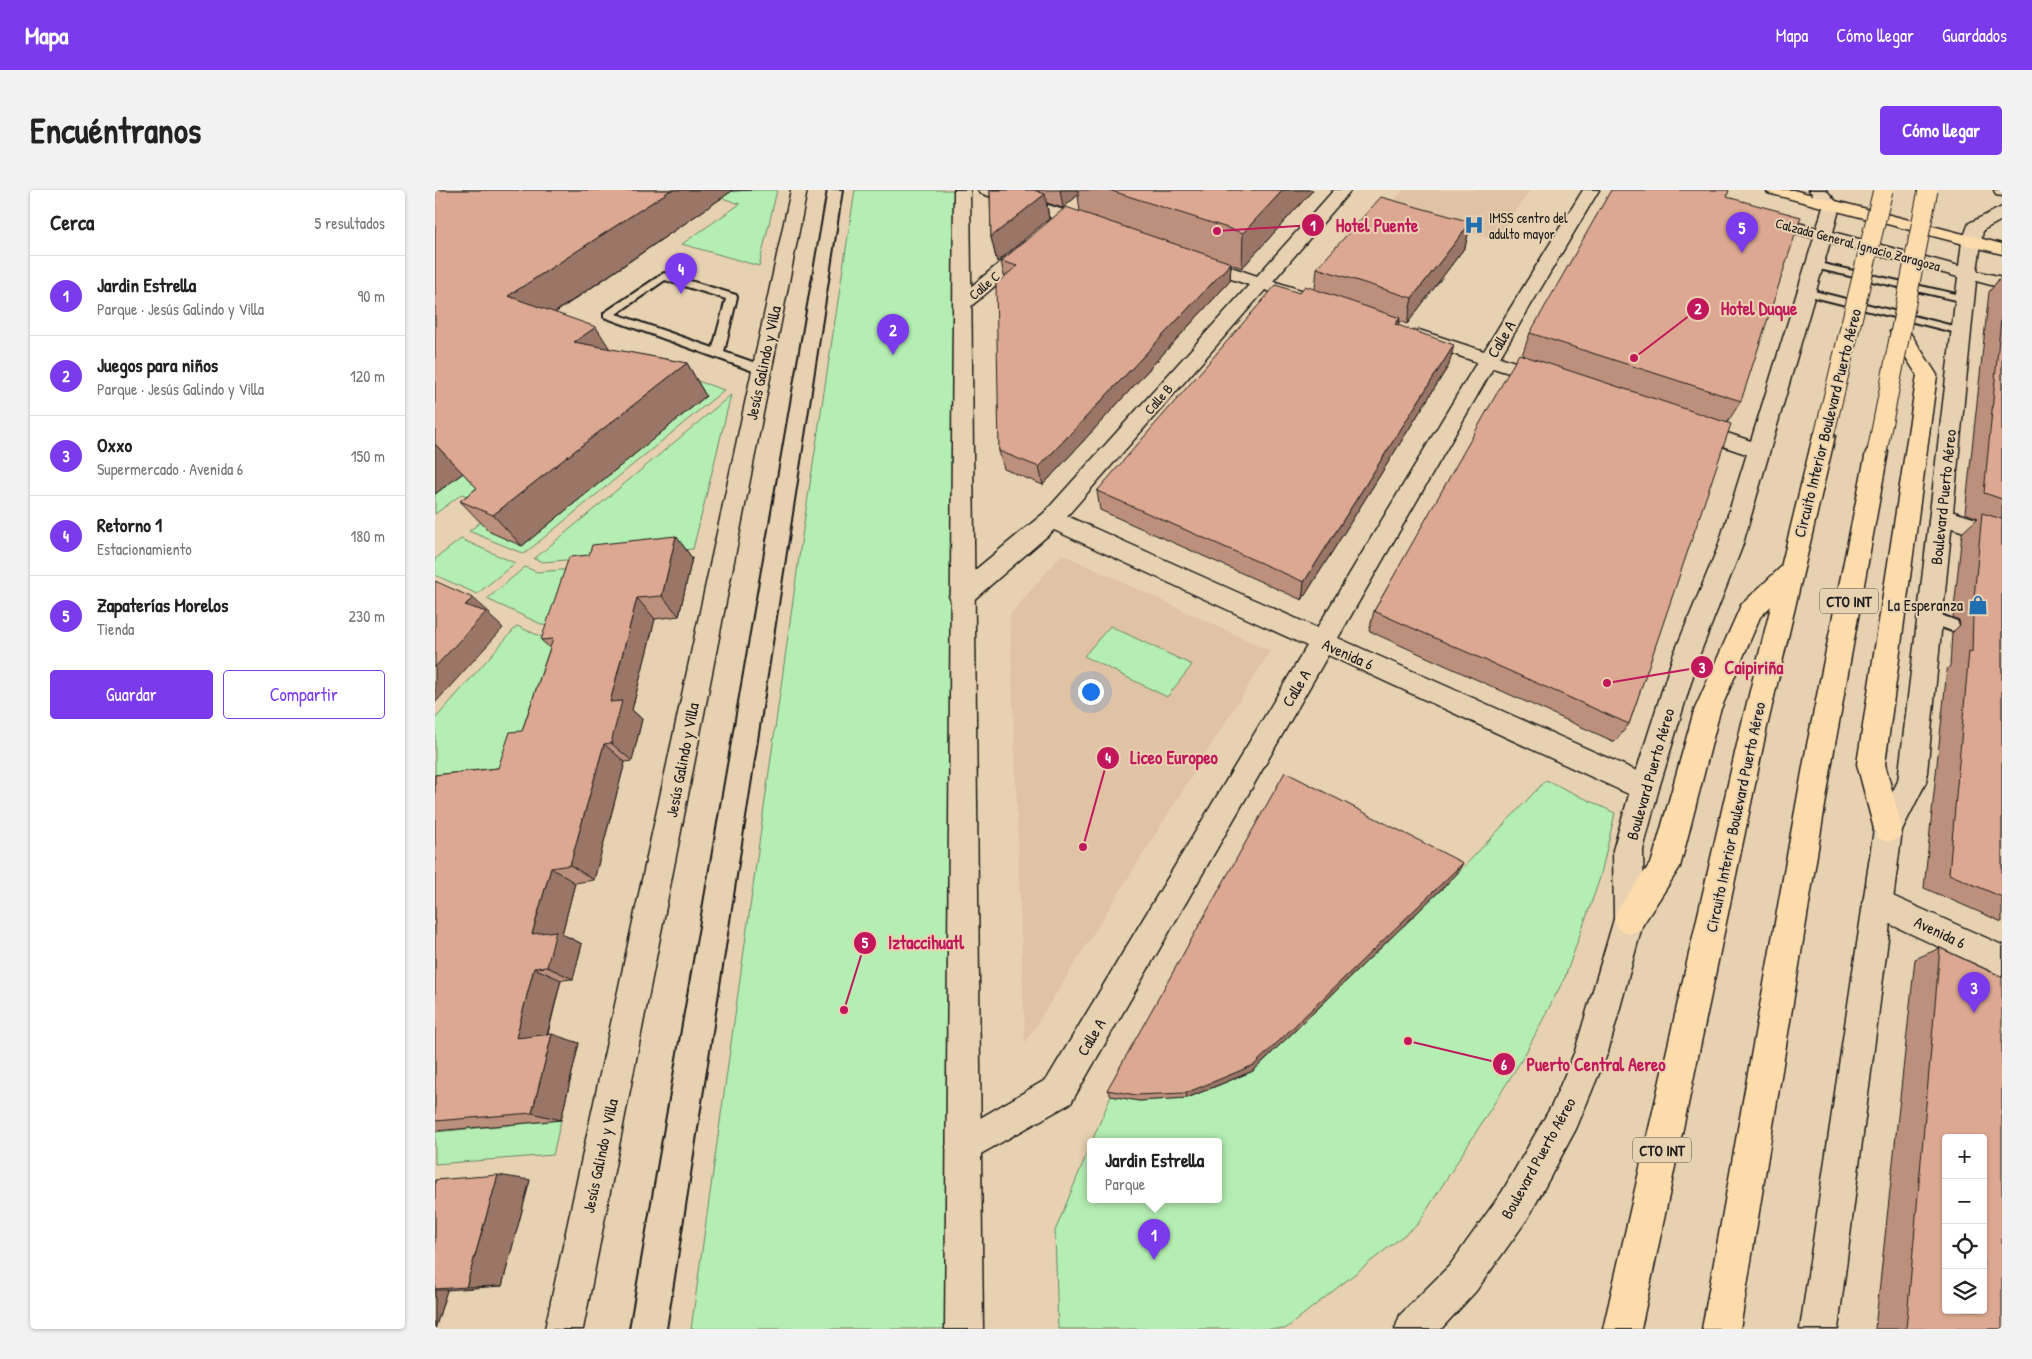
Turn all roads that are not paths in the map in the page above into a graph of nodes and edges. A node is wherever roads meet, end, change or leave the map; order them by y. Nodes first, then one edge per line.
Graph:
1 (799, 190) edge
2 (835, 190) edge
3 (962, 190) edge
4 (986, 190) edge
5 (1343, 190) edge
6 (1591, 190) edge
7 (1774, 190) edge
8 (1817, 190) edge
9 (1883, 190) edge
10 (1928, 190) edge
11 (1832, 206) junction
12 (1071, 211) junction
13 (2002, 212) edge
14 (1749, 215) edge
15 (1111, 232) edge
16 (1823, 234) junction
17 (1971, 241) junction
18 (2002, 249) edge
19 (1177, 254) edge
20 (1814, 264) junction
21 (1967, 274) junction
22 (1260, 283) junction
23 (2002, 283) edge
24 (1806, 292) junction
25 (1965, 299) junction
26 (963, 303) junction
27 (1324, 304) edge
28 (1397, 329) edge
29 (1961, 331) junction
30 (1900, 332) junction
31 (718, 352) junction
32 (1488, 360) junction
33 (760, 369) junction
34 (1563, 385) edge
35 (1675, 423) edge
36 (1758, 451) junction
37 (1941, 516) junction
38 (1051, 519) junction
39 (2002, 536) edge
40 (1792, 570) junction
41 (961, 596) junction
42 (1323, 642) junction
43 (1645, 788) junction
44 (1887, 829) junction
45 (1877, 904) junction
46 (1629, 919) junction
47 (2002, 961) edge
48 (963, 1147) junction
49 (564, 1329) edge
50 (648, 1329) edge
51 (964, 1329) edge
52 (1414, 1329) edge
53 (1622, 1329) edge
54 (1721, 1329) edge
55 (1819, 1329) edge

1 - 33 main road, Jesús Galindo y Villa
2 - 50 street
3 - 26 main road
4 - 12 main road
5 - 22 main road, Calle B
6 - 32 main road, Calle A
7 - 11 main road, Calzada General Ignacio Zaragoza
8 - 11 main road
9 - 40 main road, Circuito Interior Boulevard Puerto Aéreo / CTO INT, bridge
10 - 30 main road, CTO INT, bridge
11 - 16 main road, Boulevard Puerto Aéreo
11 - 17 main road, Calzada General Ignacio Zaragoza
12 - 15 main road
12 - 26 main road, Calle C
13 - 17 main road
14 - 16 main road, Calzada General Ignacio Zaragoza
16 - 20 main road, Boulevard Puerto Aéreo
16 - 21 main road, Calzada General Ignacio Zaragoza
17 - 18 main road, Calzada General Ignacio Zaragoza
17 - 21 main road, Boulevard Puerto Aéreo
19 - 22 main road
20 - 24 main road, Boulevard Puerto Aéreo
20 - 25 lane
21 - 23 main road, Calzada General Ignacio Zaragoza
21 - 25 main road, Boulevard Puerto Aéreo
22 - 27 main road
22 - 38 main road, Calle B
24 - 29 lane
24 - 36 main road, Boulevard Puerto Aéreo
25 - 29 main road, Boulevard Puerto Aéreo
26 - 41 main road
28 - 32 main road
29 - 37 main road, Boulevard Puerto Aéreo
30 - 44 main road
30 - 54 main road, CTO INT, bridge
31 - 31 lane
31 - 33 lane
32 - 34 main road
32 - 42 main road, Calle A
33 - 49 main road, Jesús Galindo y Villa
35 - 36 main road
36 - 43 main road, Boulevard Puerto Aéreo
37 - 39 main road
37 - 44 main road, Boulevard Puerto Aéreo
38 - 41 main road, Calle B
38 - 42 main road, Avenida 6
40 - 46 main road
40 - 53 main road, Circuito Interior Boulevard Puerto Aéreo / CTO INT
41 - 48 main road
42 - 43 main road, Avenida 6
42 - 48 main road, Calle A
43 - 46 main road, Boulevard Puerto Aéreo
44 - 45 main road, Boulevard Puerto Aéreo
45 - 47 main road, Avenida 6
45 - 55 main road, Boulevard Puerto Aéreo
46 - 52 main road, Boulevard Puerto Aéreo
48 - 51 main road

